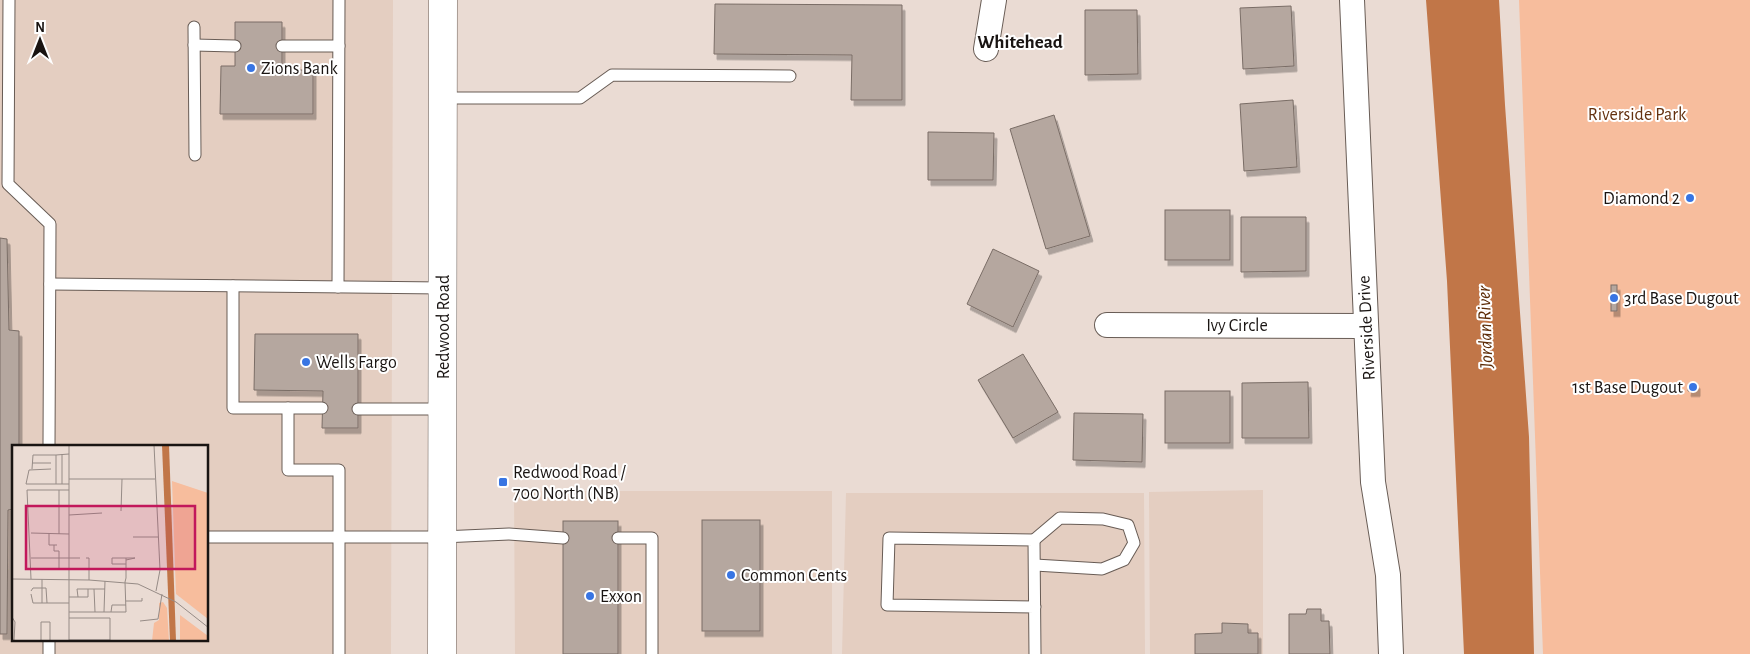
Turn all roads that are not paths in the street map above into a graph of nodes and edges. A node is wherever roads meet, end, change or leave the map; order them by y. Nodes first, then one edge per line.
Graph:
1 (9, 0) edge
2 (339, 0) edge
3 (444, 0) edge
4 (994, 0) edge
5 (1352, 0) edge
6 (194, 27) dead end
7 (194, 45) junction
8 (235, 46) dead end
9 (282, 46) dead end
10 (339, 46) junction
11 (986, 49) dead end
12 (790, 76) dead end
13 (443, 98) junction
14 (195, 155) dead end
15 (50, 284) junction
16 (233, 286) junction
17 (338, 287) junction
18 (443, 288) junction
19 (1107, 325) dead end
20 (1366, 326) junction
21 (288, 408) junction
22 (322, 408) dead end
23 (358, 409) dead end
24 (442, 409) junction
25 (49, 445) edge
26 (209, 537) edge
27 (339, 537) junction
28 (442, 537) junction
29 (563, 538) dead end
30 (618, 538) dead end
31 (1034, 540) junction
32 (1035, 565) junction
33 (1035, 607) junction
34 (339, 654) edge
35 (442, 654) edge
36 (652, 654) edge
37 (1035, 654) edge
38 (1391, 654) edge

1 - 15 lane
2 - 10 lane
3 - 13 main road, Redwood Road
4 - 11 street
5 - 20 street, Riverside Drive
6 - 7 lane
7 - 8 lane
7 - 14 lane
9 - 10 lane
10 - 17 lane
12 - 13 lane
13 - 18 main road, Redwood Road
15 - 16 lane
15 - 25 lane
16 - 17 lane
16 - 21 lane
17 - 18 lane
18 - 24 main road, Redwood Road
19 - 20 street, Ivy Circle
20 - 38 street, Riverside Drive
21 - 22 lane
21 - 27 lane
23 - 24 lane
24 - 28 main road, Redwood Road
26 - 27 lane
27 - 28 lane
27 - 34 lane
28 - 29 lane
28 - 35 main road, Redwood Road
30 - 36 lane
31 - 32 lane
31 - 32 lane
31 - 33 lane
32 - 33 lane
33 - 37 lane

